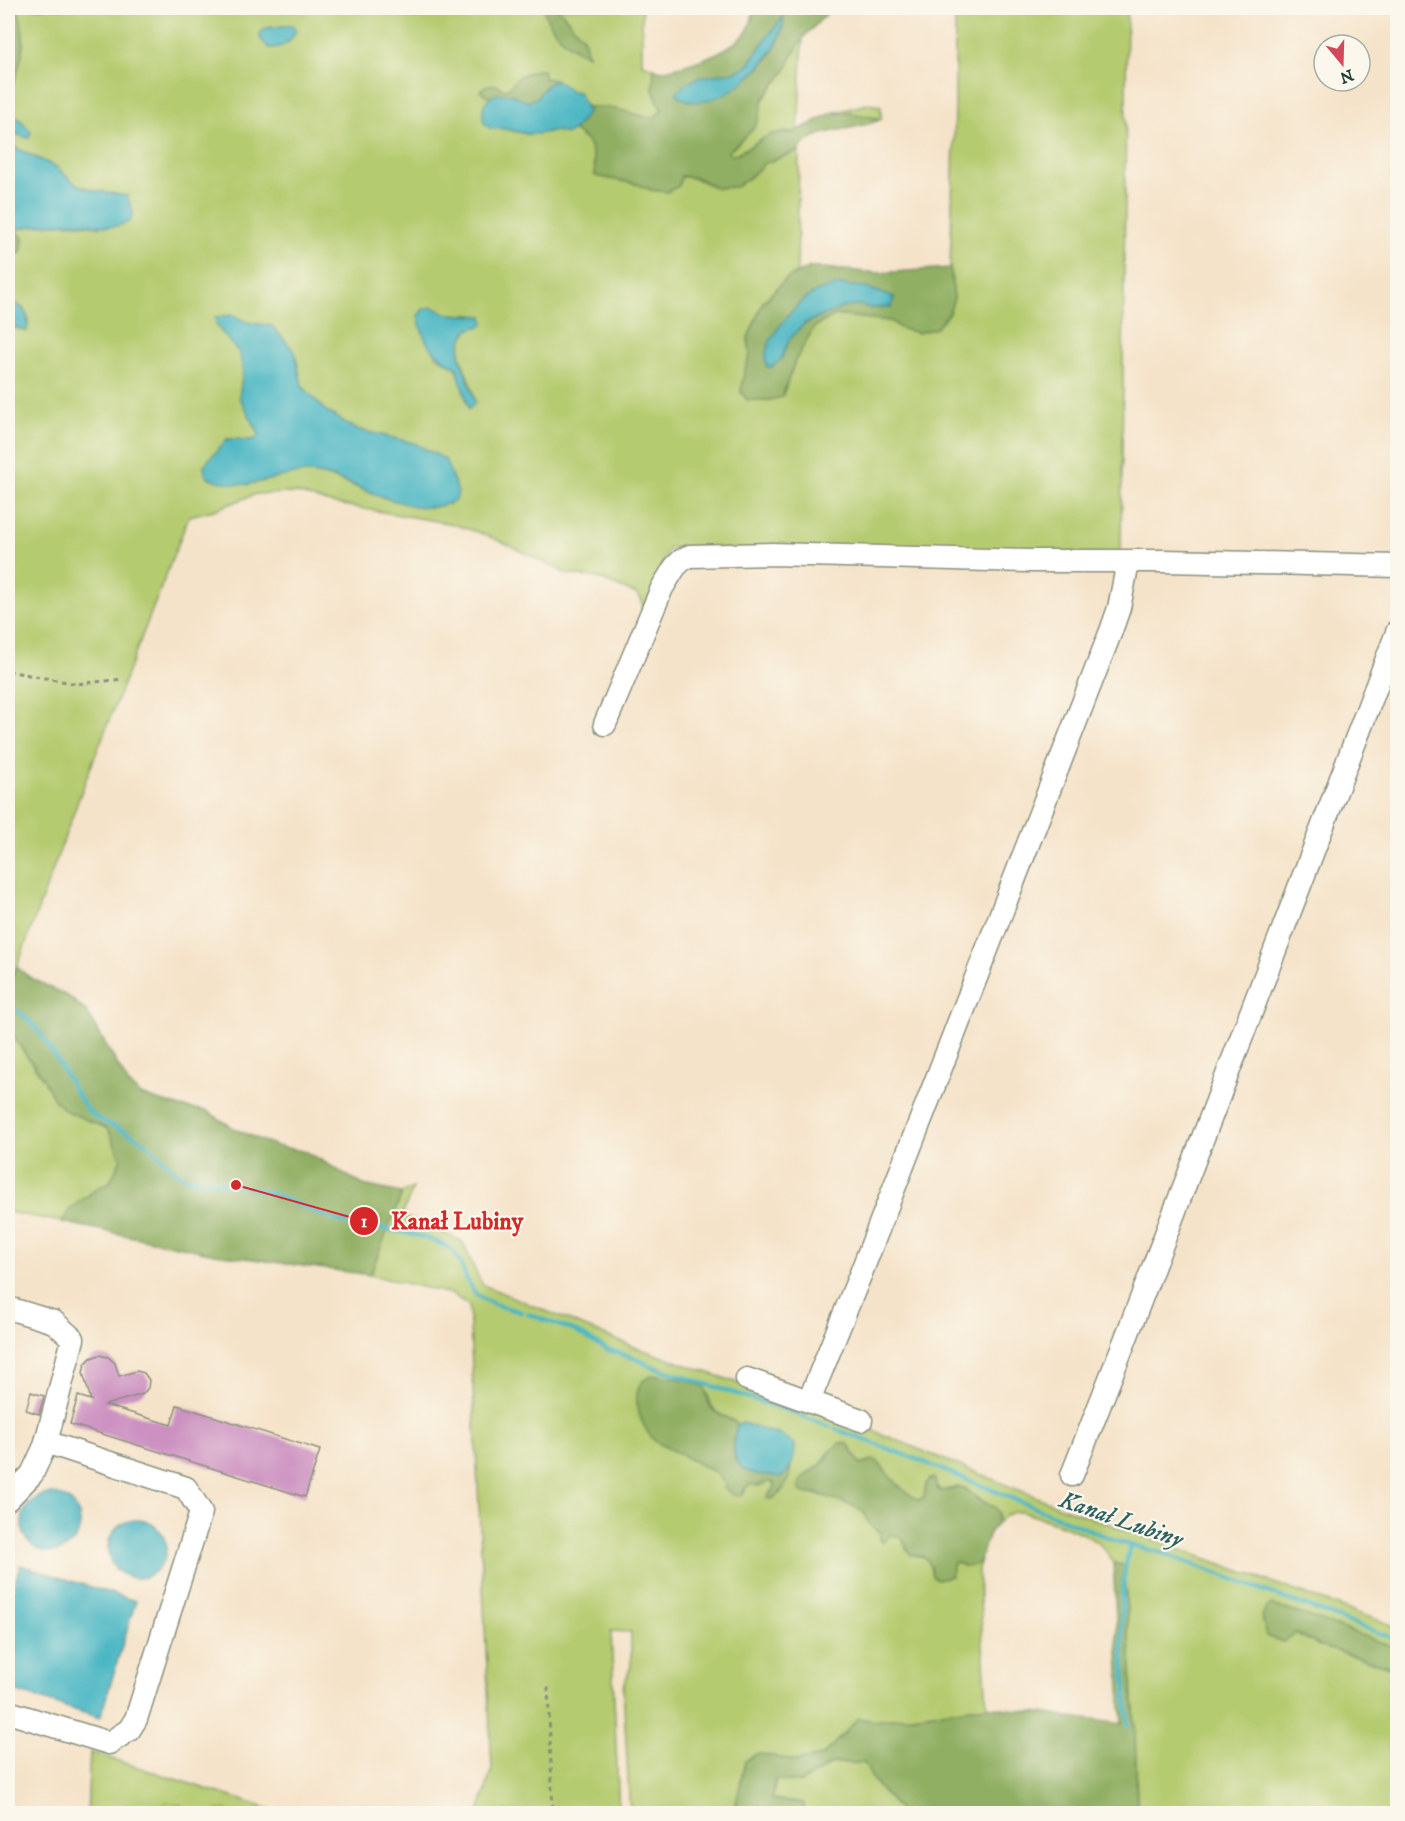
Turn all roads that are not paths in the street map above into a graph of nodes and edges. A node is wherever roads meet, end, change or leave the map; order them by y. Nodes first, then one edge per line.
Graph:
1 (666, 556) dead end
2 (690, 556) junction
3 (1128, 562) junction
4 (1398, 566) edge
5 (1398, 630) edge
6 (605, 724) dead end
7 (8, 1308) edge
8 (747, 1379) dead end
9 (809, 1401) junction
10 (861, 1420) dead end
11 (46, 1442) junction
12 (1072, 1475) dead end
13 (8, 1499) edge
14 (8, 1712) edge

1 - 2 lane
2 - 3 lane
2 - 6 lane
3 - 4 lane
3 - 9 lane
5 - 12 lane
7 - 11 lane
8 - 9 lane
9 - 10 lane
11 - 13 lane
11 - 14 lane

